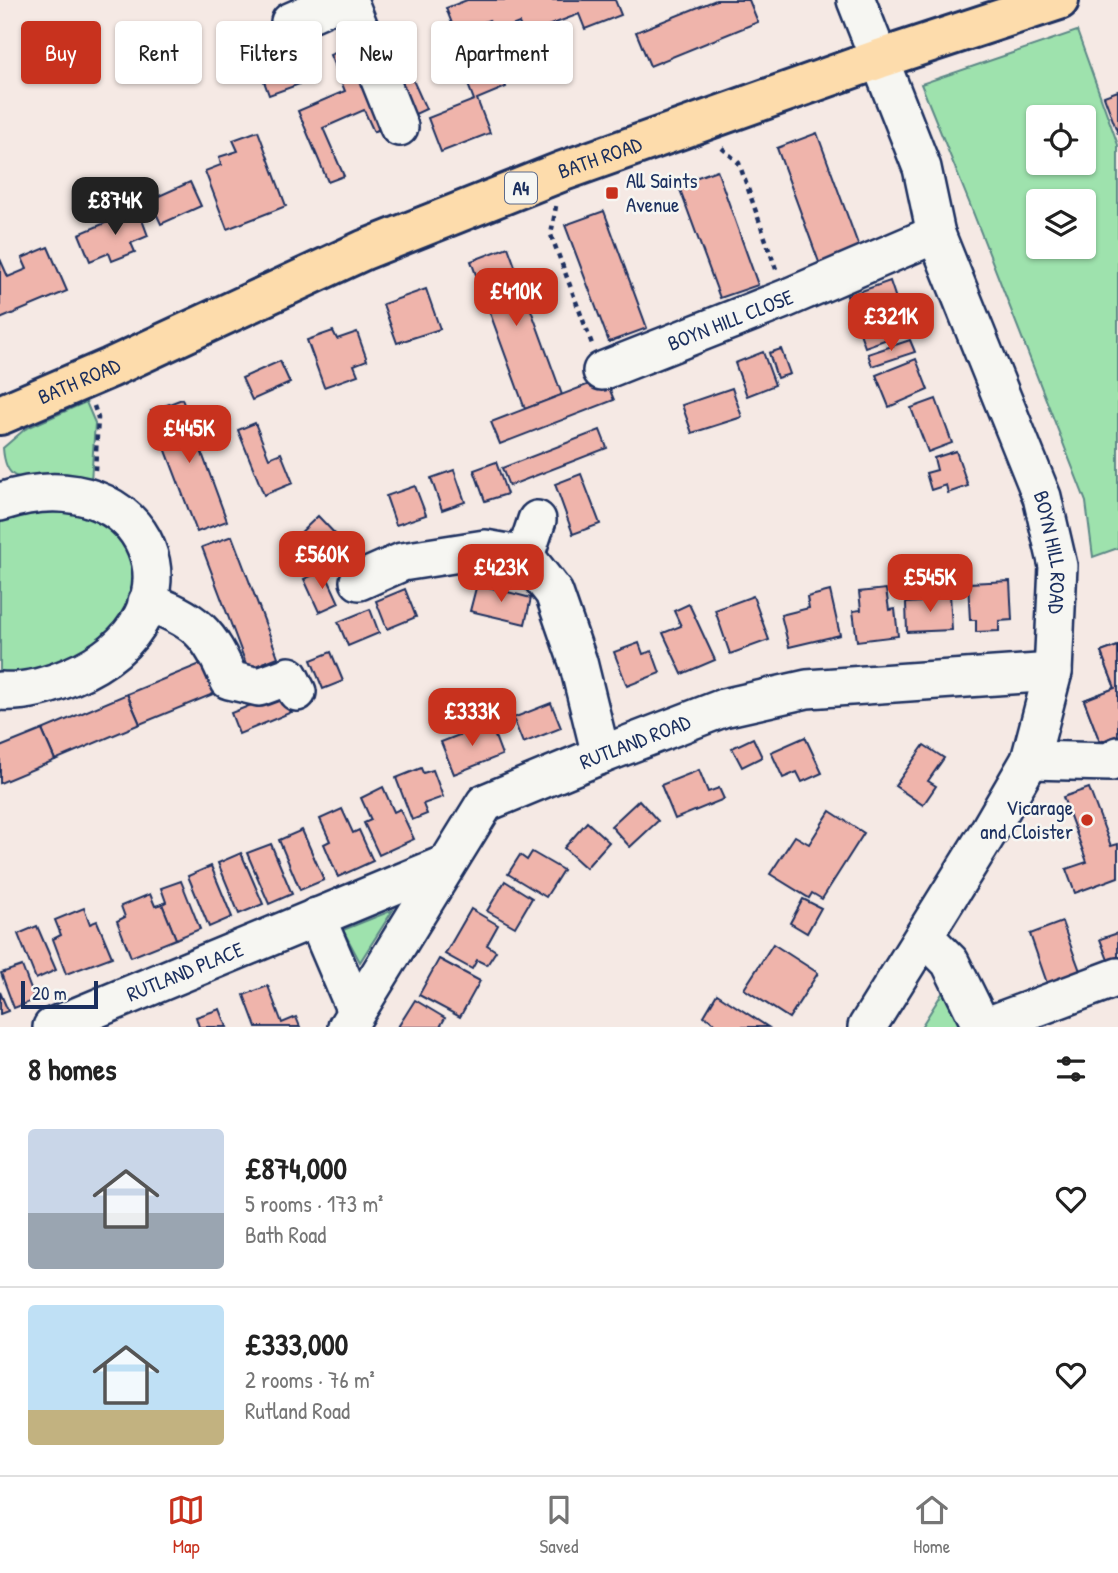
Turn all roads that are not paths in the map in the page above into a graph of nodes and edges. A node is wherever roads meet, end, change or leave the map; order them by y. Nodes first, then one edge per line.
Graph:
1 (340, 0) edge
2 (348, 0) edge
3 (856, 0) edge
4 (1059, 0) edge
5 (292, 21) edge
6 (879, 60) junction
7 (399, 127) dead end
8 (936, 233) junction
9 (602, 371) road end
10 (0, 415) edge
11 (0, 502) edge
12 (537, 520) dead end
13 (525, 556) junction
14 (359, 581) dead end
15 (147, 601) junction
16 (1053, 672) junction
17 (0, 691) edge
18 (297, 692) dead end
19 (601, 755) junction
20 (1030, 760) junction
21 (1116, 765) edge
22 (446, 864) junction
23 (316, 918) junction
24 (924, 936) junction
25 (1118, 977) edge
26 (351, 1019) edge
27 (52, 1027) edge
28 (867, 1027) edge
29 (983, 1027) edge

1 - 5 street
2 - 7 street
3 - 6 street
4 - 6 main road, BATH ROAD / A4
6 - 8 street, BOYN HILL ROAD
6 - 10 main road, BATH ROAD / A4
8 - 9 street, BOYN HILL CLOSE
8 - 16 street, BOYN HILL ROAD
11 - 15 street
12 - 13 street
13 - 14 street
13 - 19 street
15 - 17 street
15 - 18 street
16 - 19 street, RUTLAND ROAD
16 - 20 street, BOYN HILL ROAD
19 - 22 street, RUTLAND ROAD
20 - 21 street
20 - 24 street, BOYN HILL ROAD
22 - 23 street, RUTLAND PLACE
22 - 26 street, RUTLAND ROAD
23 - 26 street
23 - 27 street, RUTLAND PLACE
24 - 28 street, BOYN HILL ROAD
24 - 29 street
25 - 29 street

